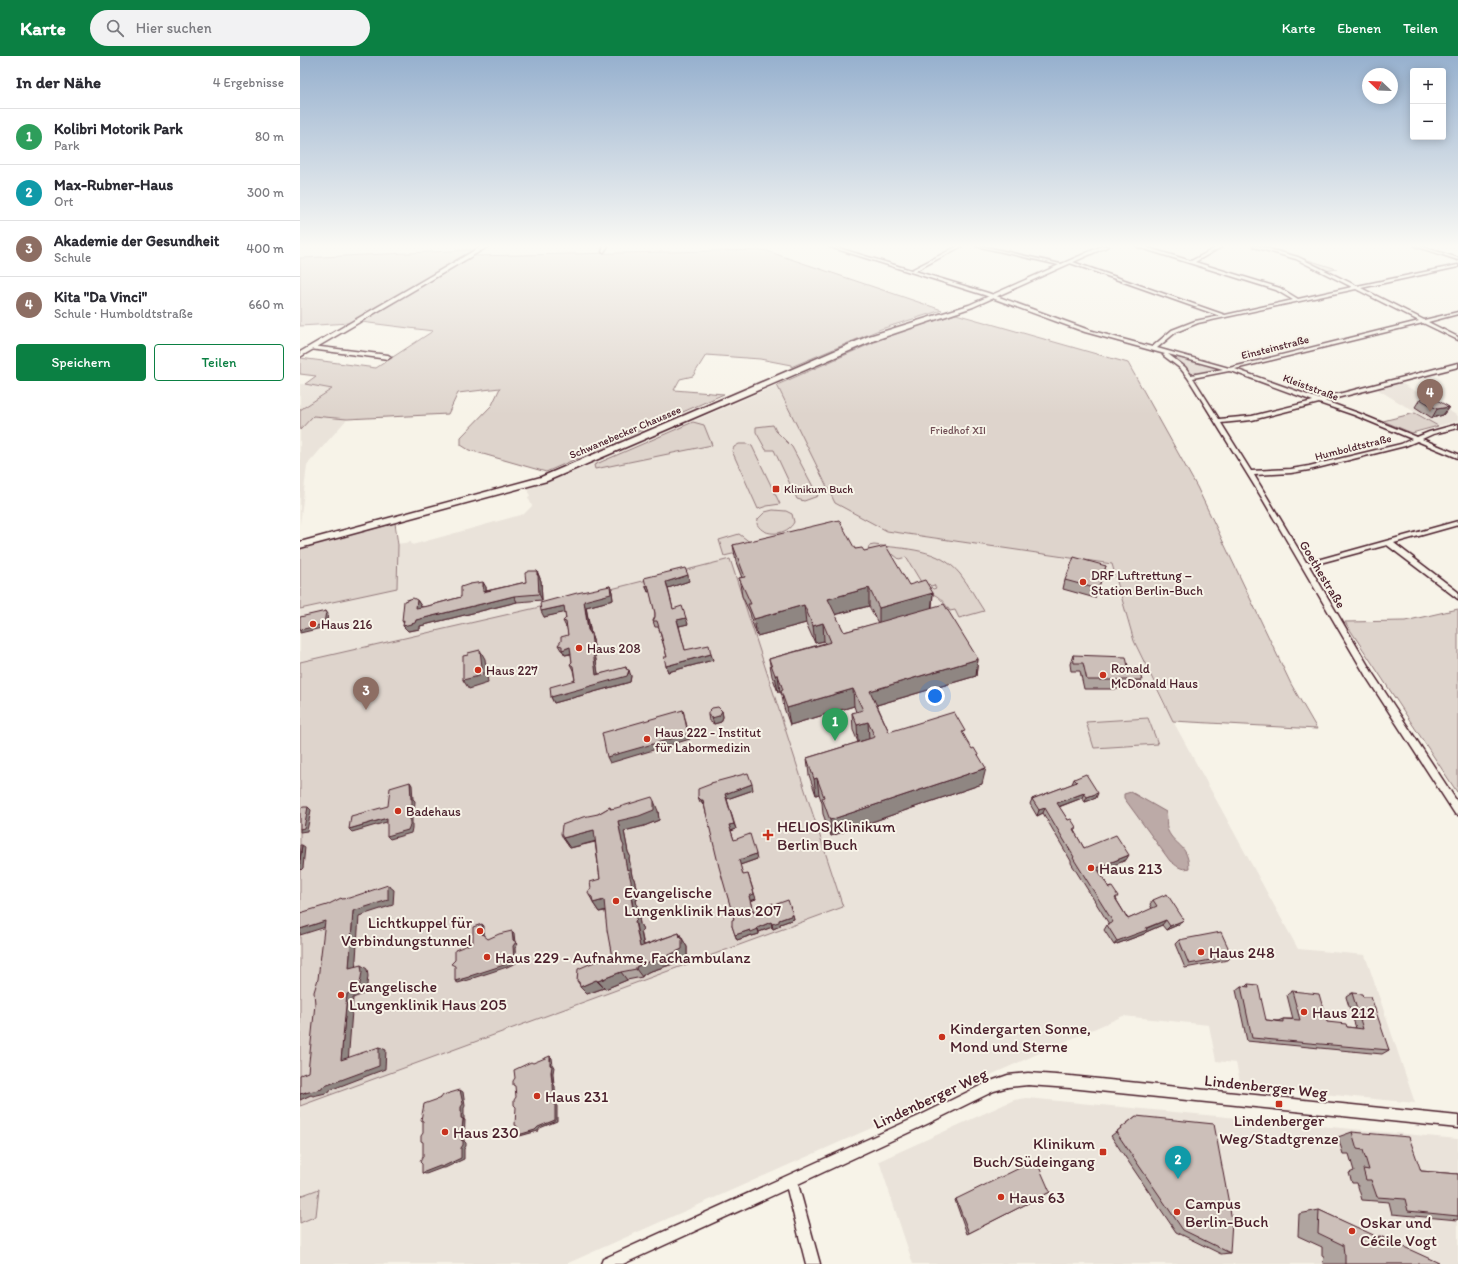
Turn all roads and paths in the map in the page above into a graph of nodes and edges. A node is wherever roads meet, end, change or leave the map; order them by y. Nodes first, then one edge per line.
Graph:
1 (390, 302) edge
2 (978, 302) edge
3 (1007, 302) edge
4 (1187, 302) edge
5 (1284, 302) edge
6 (1386, 302) edge
7 (1458, 313) edge
8 (1223, 315) junction
9 (1424, 321) junction
10 (1458, 338) edge
11 (312, 348) junction
12 (1153, 349) junction
13 (1167, 353) junction
14 (300, 355) edge
15 (388, 357) dead end
16 (1458, 365) edge
17 (1228, 368) junction
18 (1190, 377) junction
19 (1319, 400) junction
20 (1216, 421) junction
21 (1458, 426) edge
22 (1418, 438) junction
23 (1458, 456) edge
24 (1249, 473) junction
25 (1458, 523) edge
26 (1389, 543) junction
27 (300, 545) edge
28 (1304, 564) junction
29 (1458, 596) edge
30 (1458, 811) edge
31 (1458, 1122) edge
32 (792, 1180) junction
33 (608, 1264) edge
34 (813, 1264) edge

1 - 11 main road
2 - 27 main road, Schwanebecker Chaussee
3 - 12 street, Kleiststraße
4 - 8 street
5 - 8 street
6 - 9 street
7 - 9 street, Einsteinstraße
8 - 12 street
9 - 10 street
9 - 17 street, Einsteinstraße
11 - 14 main road
11 - 15 street
12 - 13 street, Kleiststraße
13 - 17 street, Kleiststraße
13 - 18 street, Goethestraße
16 - 19 street
17 - 18 street, Einsteinstraße
17 - 19 street, Kleiststraße
18 - 20 street, Goethestraße
19 - 20 street
19 - 22 street, Kleiststraße
20 - 24 street, Goethestraße
21 - 22 street, Humboldtstraße
22 - 23 street, Kleiststraße
22 - 24 street, Humboldtstraße
24 - 28 street, Goethestraße
25 - 26 street
26 - 28 street
26 - 29 street
28 - 30 street, Goethestraße
31 - 32 street, Lindenberger Weg
32 - 33 street, Lindenberger Weg
32 - 34 street

